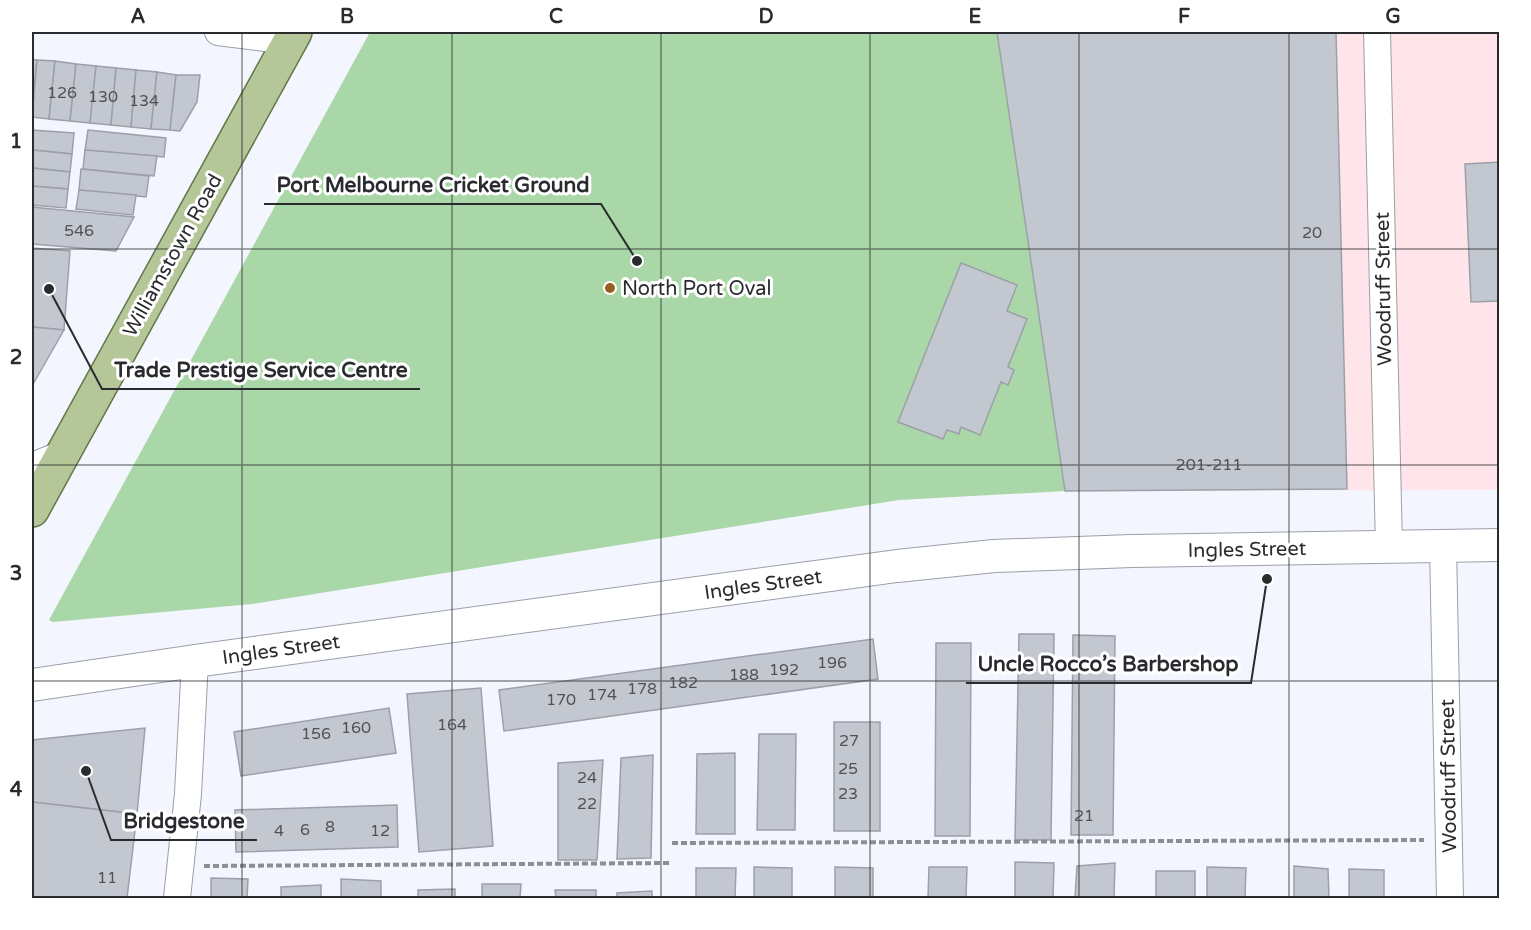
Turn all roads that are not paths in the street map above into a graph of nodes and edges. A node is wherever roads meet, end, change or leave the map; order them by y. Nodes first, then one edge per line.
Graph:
1 (218, 32) edge
2 (1377, 32) edge
3 (292, 36) edge
4 (62, 454) junction
5 (32, 466) edge
6 (32, 510) edge
7 (1500, 545) edge
8 (1443, 546) junction
9 (1389, 547) junction
10 (195, 660) junction
11 (32, 685) edge
12 (177, 898) edge
13 (1450, 898) edge

1 - 3 street
2 - 9 street, Woodruff Street
3 - 4 main road, Williamstown Road
4 - 5 street
4 - 6 main road, Williamstown Road
7 - 8 street, Ingles Street
8 - 9 street, Ingles Street
8 - 13 street, Woodruff Street
9 - 10 street, Ingles Street
10 - 11 street, Ingles Street
10 - 12 street

